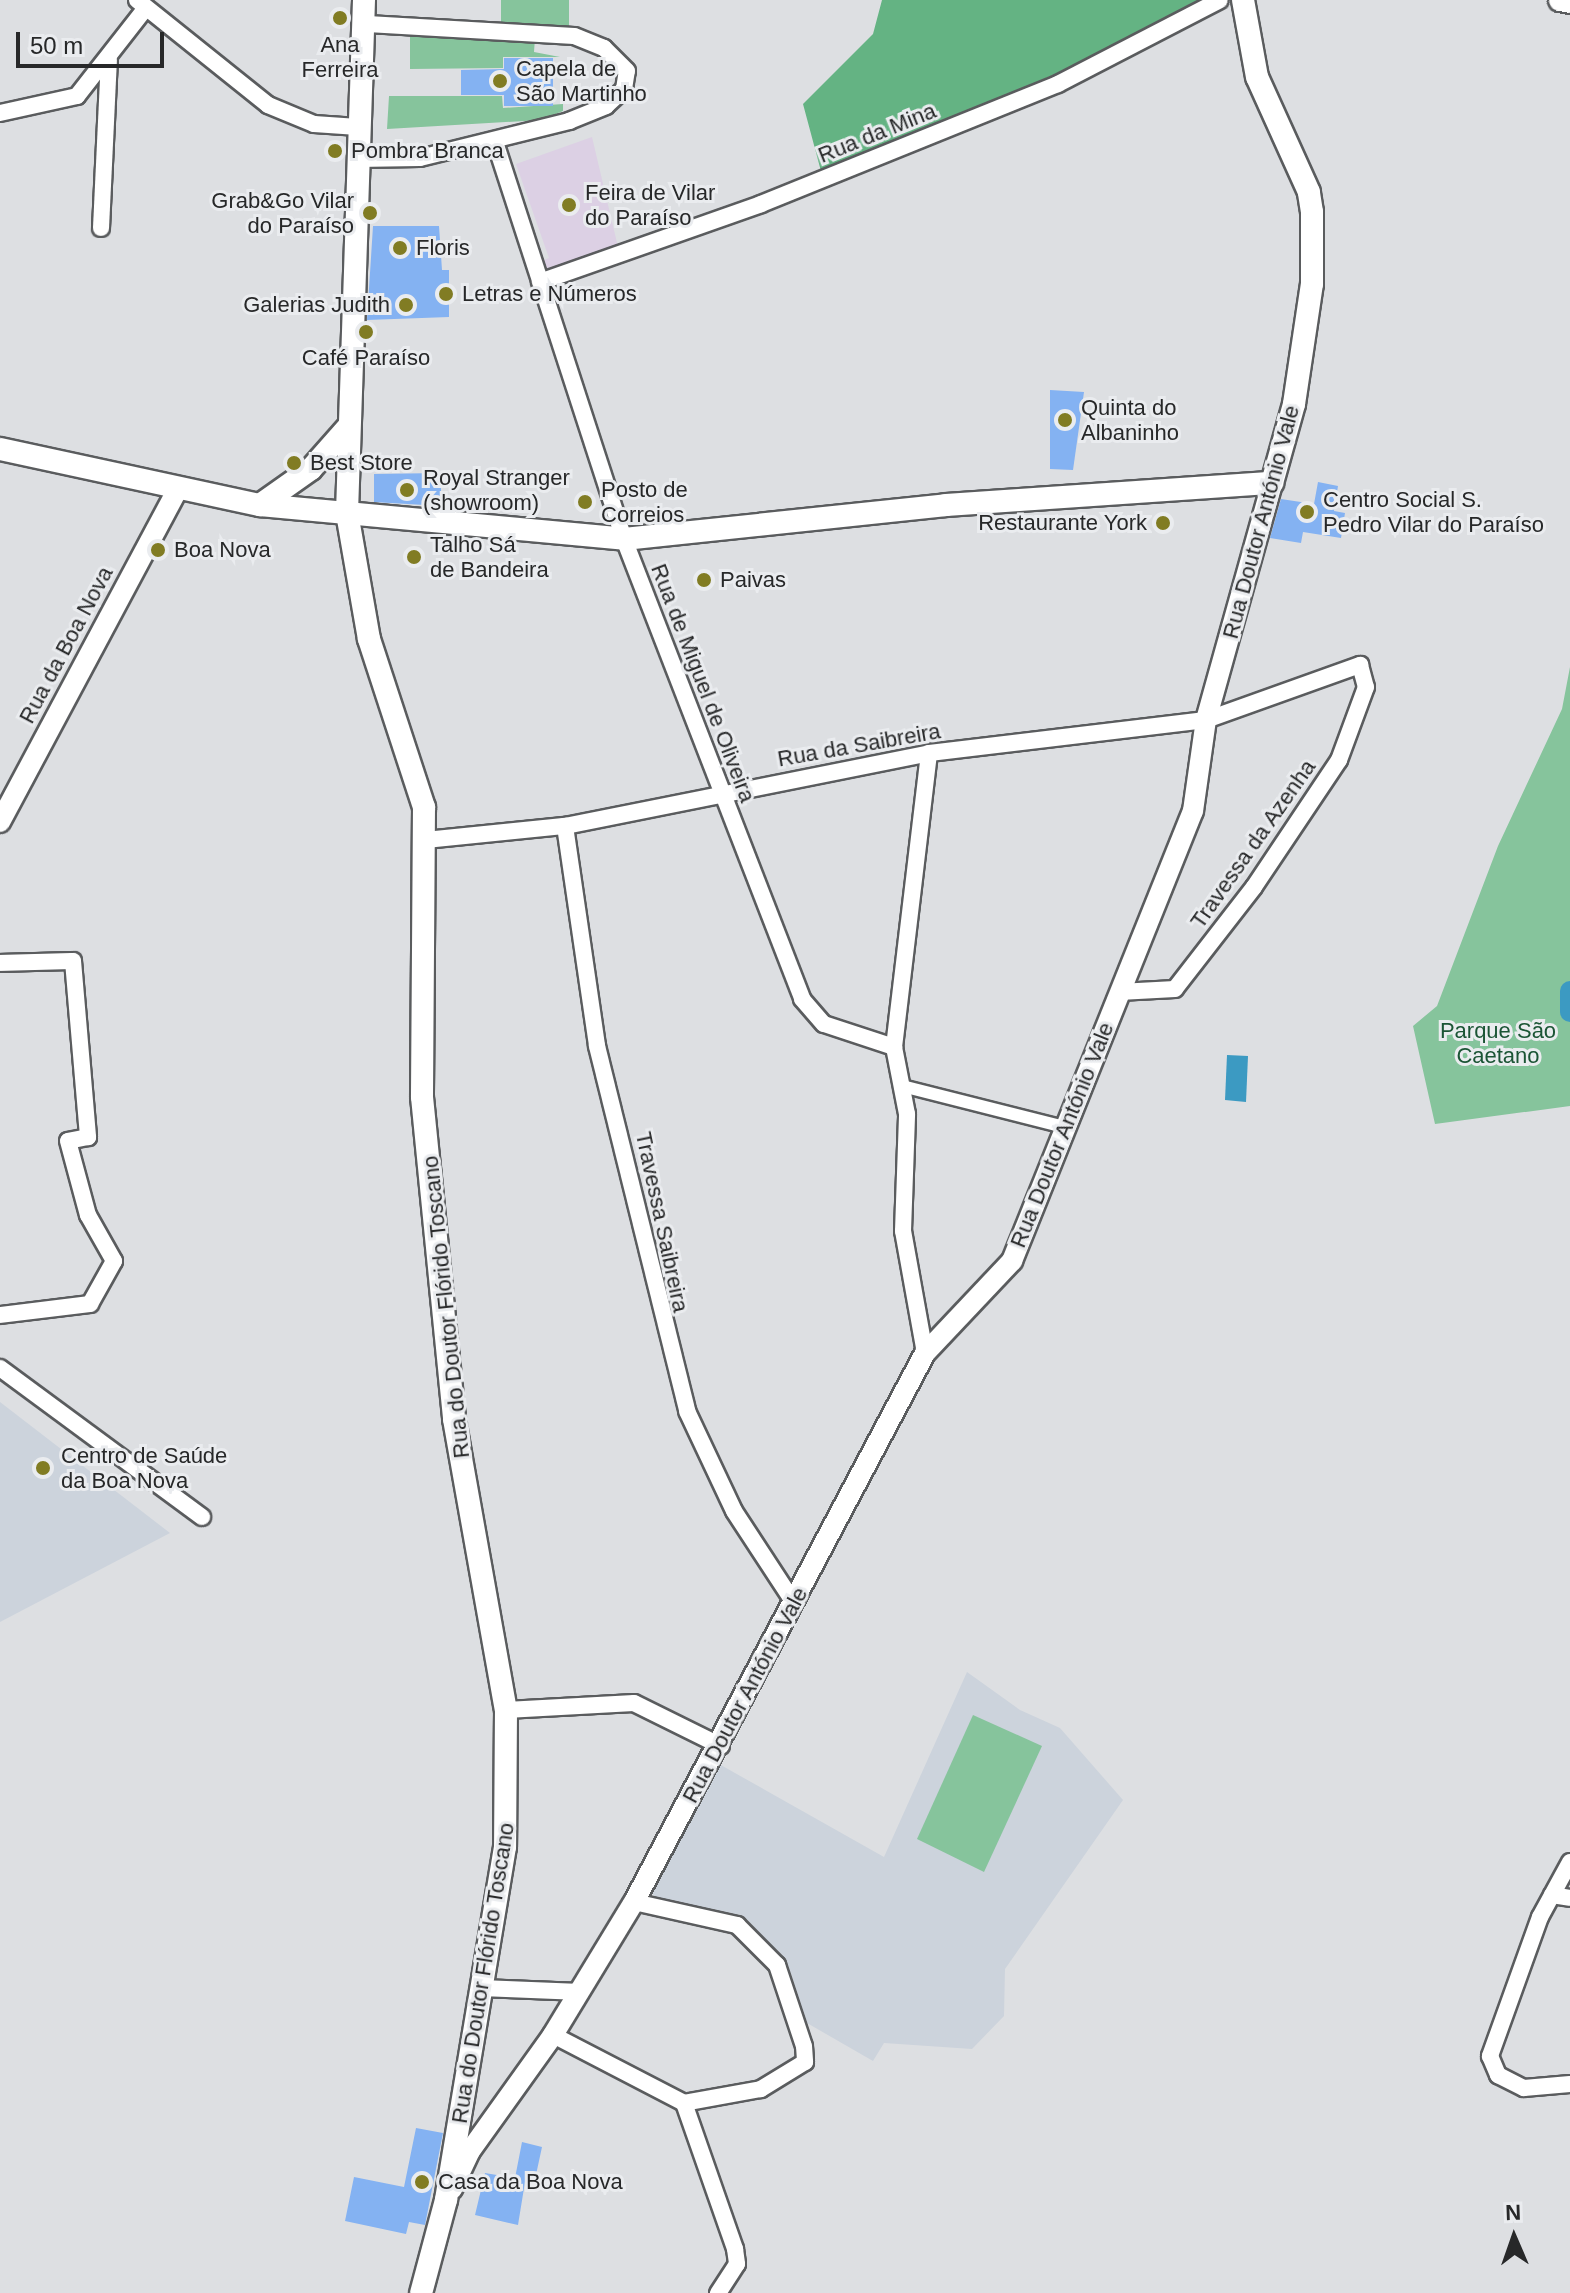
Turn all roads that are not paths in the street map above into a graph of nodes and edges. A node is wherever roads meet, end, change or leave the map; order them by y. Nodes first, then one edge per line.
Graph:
1 (364, 0) edge
2 (1220, 0) edge
3 (1243, 0) edge
4 (1560, 0) edge
5 (1570, 2) edge
6 (141, 4) edge
7 (363, 24) junction
8 (109, 60) junction
9 (0, 113) edge
10 (358, 127) junction
11 (495, 142) junction
12 (356, 159) junction
13 (101, 228) dead end
14 (540, 282) junction
15 (349, 426) junction
16 (0, 449) edge
17 (1272, 483) junction
18 (177, 491) junction
19 (260, 505) junction
20 (347, 513) junction
21 (624, 539) junction
22 (1360, 665) joint
23 (1206, 720) junction
24 (929, 753) junction
25 (721, 791) junction
26 (0, 822) edge
27 (565, 826) junction
28 (426, 840) junction
29 (0, 963) edge
30 (1119, 992) junction
31 (894, 1047) junction
32 (902, 1086) junction
33 (1064, 1127) junction
34 (0, 1315) edge
35 (925, 1353) junction
36 (0, 1368) edge
37 (202, 1517) dead end
38 (793, 1601) junction
39 (506, 1710) junction
40 (721, 1746) junction
41 (1570, 1862) edge
42 (1552, 1895) junction
43 (1570, 1898) edge
44 (634, 1902) junction
45 (483, 1988) junction
46 (579, 1992) junction
47 (553, 2035) junction
48 (1570, 2084) edge
49 (684, 2103) junction
50 (446, 2200) junction
51 (421, 2293) edge
52 (718, 2293) edge

1 - 7 main road, Rua do Doutor Flórido Toscano
2 - 14 street, Rua da Mina
3 - 17 main road, Rua Doutor António Vale
4 - 5 main road
6 - 8 street
6 - 10 street
7 - 10 main road, Rua do Doutor Flórido Toscano
7 - 11 street
8 - 9 street
8 - 13 street
10 - 12 main road, Rua do Doutor Flórido Toscano
11 - 12 street
11 - 14 street, Rua de Miguel de Oliveira
12 - 15 main road, Rua do Doutor Flórido Toscano
14 - 21 street, Rua de Miguel de Oliveira
15 - 19 main road
15 - 20 main road, Rua do Doutor Flórido Toscano
16 - 18 main road
17 - 21 main road
17 - 23 street, Rua Doutor António Vale
18 - 19 main road
18 - 26 street, Rua da Boa Nova
19 - 20 main road
20 - 21 main road
20 - 28 main road, Rua do Doutor Flórido Toscano
21 - 25 street, Rua de Miguel de Oliveira
22 - 23 street, Rua da Saibreira
22 - 30 street, Travessa da Azenha
23 - 24 street, Rua da Saibreira
23 - 30 street, Rua Doutor António Vale
24 - 25 street, Rua da Saibreira
24 - 31 street
25 - 27 street, Rua da Saibreira
25 - 31 street, Rua de Miguel de Oliveira
27 - 28 street, Rua da Saibreira
27 - 38 street, Travessa Saibreira
28 - 39 main road, Rua do Doutor Flórido Toscano
29 - 34 street
30 - 33 street, Rua Doutor António Vale
31 - 32 street
32 - 33 street
32 - 35 street
33 - 35 street, Rua Doutor António Vale
35 - 38 street, Rua Doutor António Vale
36 - 37 street
38 - 40 street, Rua Doutor António Vale
39 - 40 street
39 - 45 main road, Rua do Doutor Flórido Toscano
40 - 44 street, Rua Doutor António Vale
41 - 42 street
42 - 43 street
42 - 48 street
44 - 46 street, Rua Doutor António Vale
44 - 49 street
45 - 46 street
45 - 50 main road, Rua do Doutor Flórido Toscano
46 - 47 street, Rua Doutor António Vale
47 - 49 street
47 - 50 street, Rua Doutor António Vale
49 - 52 street
50 - 51 main road, Rua do Doutor Flórido Toscano

